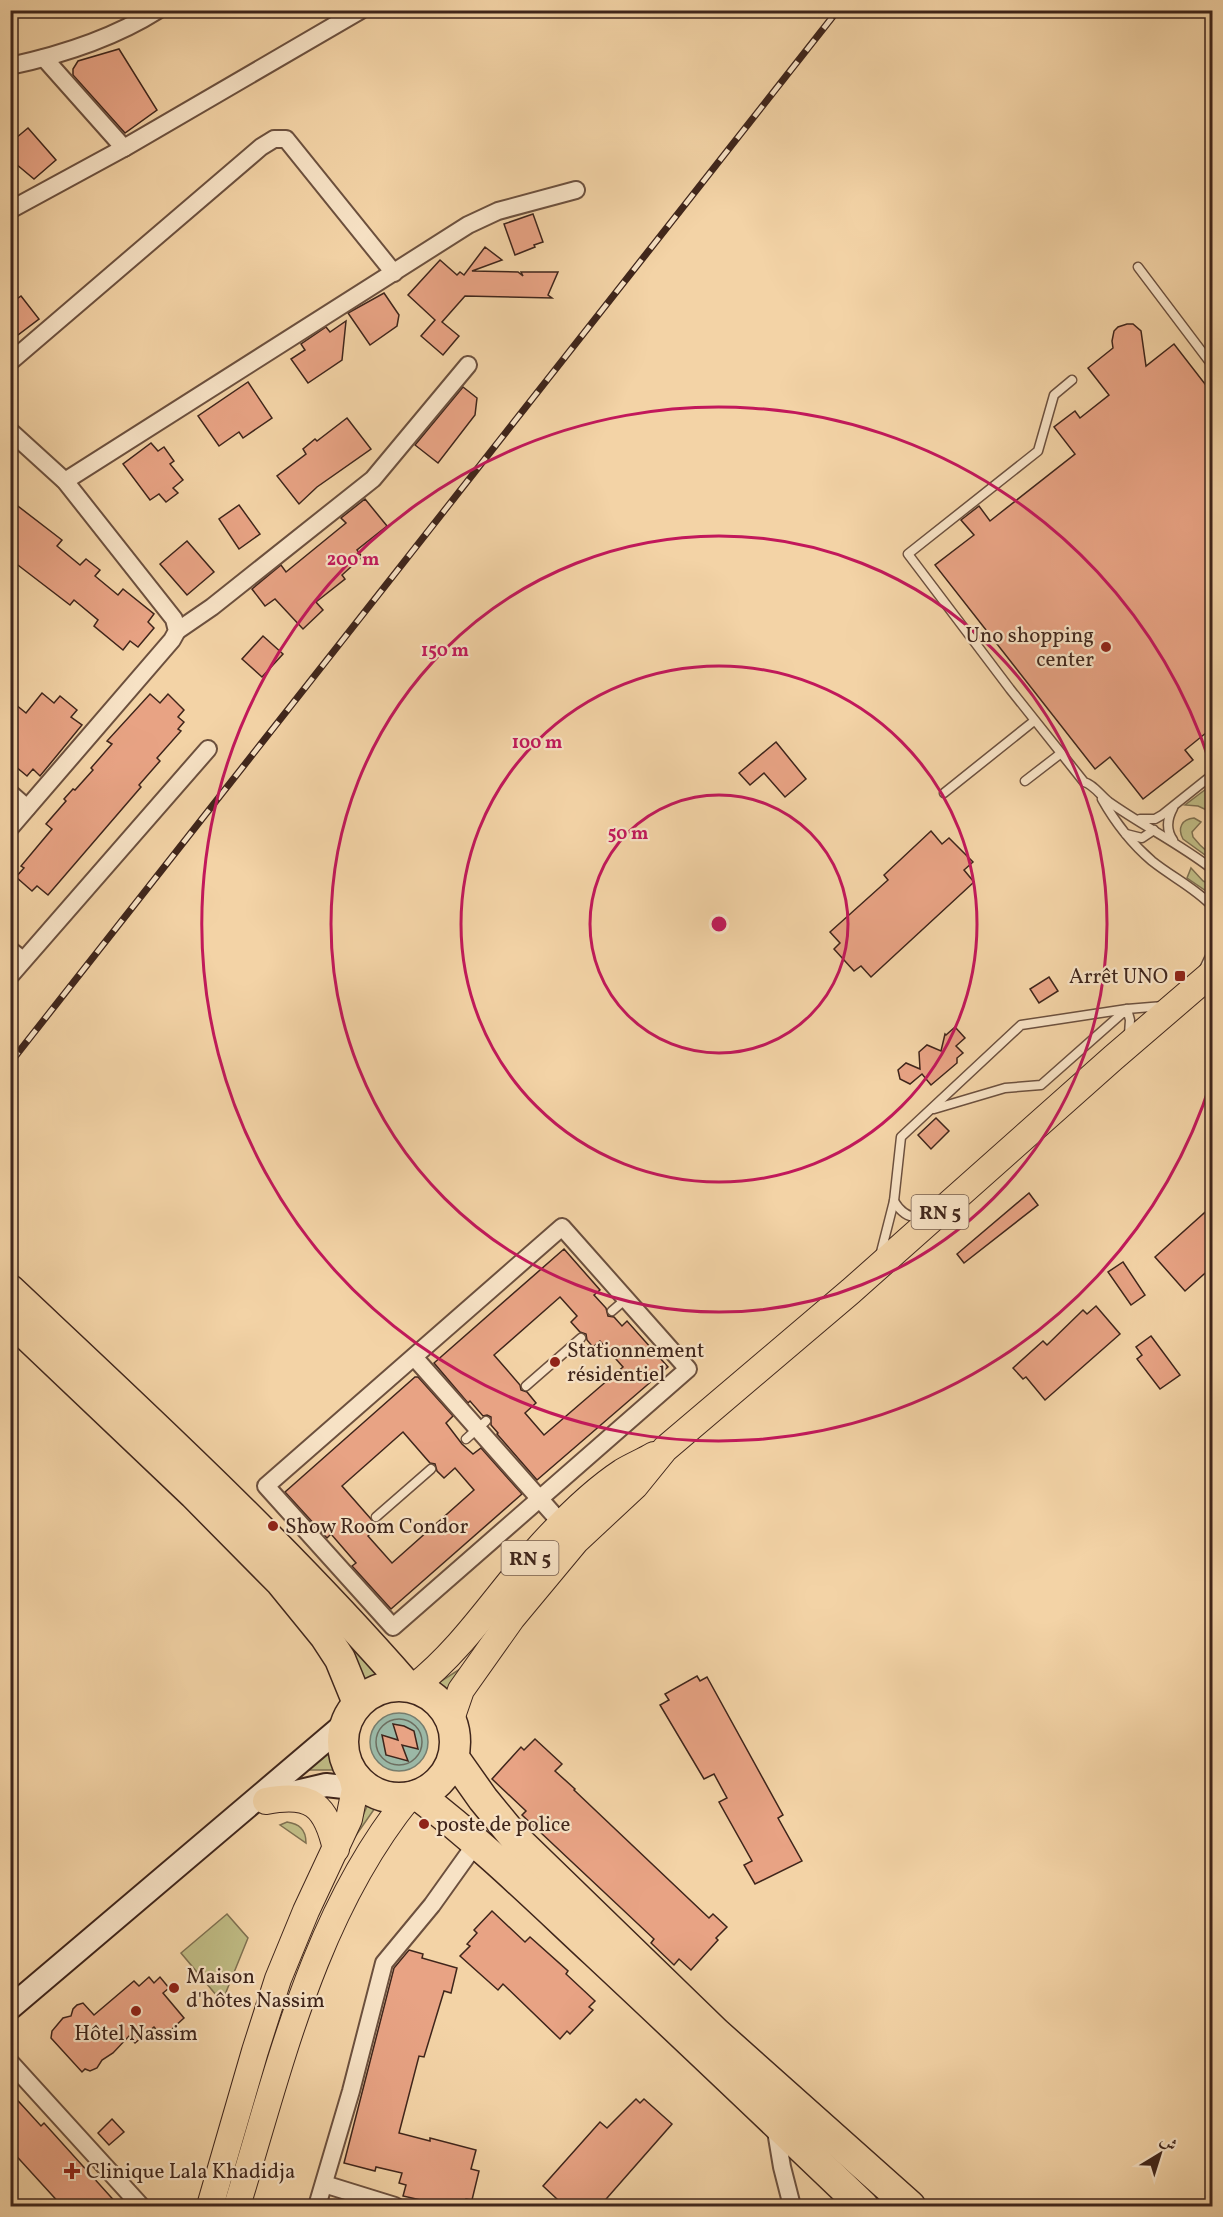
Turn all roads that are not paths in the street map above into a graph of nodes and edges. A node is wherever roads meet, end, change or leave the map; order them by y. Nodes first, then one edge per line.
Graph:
1 (158, 10) edge
2 (361, 10) edge
3 (44, 58) junction
4 (10, 66) edge
5 (124, 148) junction
6 (576, 190) dead end
7 (10, 210) edge
8 (1138, 267) dead end
9 (394, 273) junction
10 (10, 362) edge
11 (468, 365) dead end
12 (1212, 365) edge
13 (1072, 380) dead end
14 (10, 431) edge
15 (65, 481) junction
16 (177, 631) junction
17 (1034, 721) junction
18 (208, 749) dead end
19 (1060, 754) junction
20 (1212, 775) edge
21 (1025, 782) dead end
22 (10, 793) edge
23 (944, 793) dead end
24 (1100, 796) junction
25 (1175, 804) junction
26 (27, 808) junction
27 (1131, 816) junction
28 (10, 828) edge
29 (1154, 830) junction
30 (1123, 833) junction
31 (1175, 843) junction
32 (1212, 870) edge
33 (1212, 906) edge
34 (1212, 952) edge
35 (17, 955) edge
36 (10, 976) edge
37 (1204, 981) edge
38 (1175, 1004) junction
39 (1127, 1009) junction
40 (1121, 1052) junction
41 (930, 1110) junction
42 (894, 1201) junction
43 (942, 1210) junction
44 (876, 1269) junction
45 (10, 1290) edge
46 (626, 1299) junction
47 (612, 1311) dead end
48 (10, 1319) edge
49 (581, 1338) dead end
50 (414, 1357) junction
51 (526, 1386) dead end
52 (665, 1449) junction
53 (431, 1469) dead end
54 (539, 1499) junction
55 (376, 1517) dead end
56 (562, 1524) junction
57 (386, 1637) junction
58 (410, 1687) junction
59 (352, 1713) junction
60 (451, 1719) junction
61 (454, 1758) junction
62 (358, 1782) junction
63 (413, 1796) junction
64 (266, 1801) junction
65 (230, 1821) junction
66 (477, 1842) junction
67 (336, 1849) junction
68 (10, 2008) edge
69 (10, 2062) edge
70 (774, 2121) junction
71 (324, 2184) junction
72 (141, 2206) edge
73 (210, 2206) edge
74 (237, 2206) edge
75 (317, 2206) edge
76 (395, 2206) edge
77 (792, 2206) edge
78 (863, 2206) edge
79 (910, 2206) edge

1 - 3 street
2 - 5 street
3 - 4 street
3 - 5 street
5 - 7 street
6 - 9 street
8 - 12 lane
9 - 10 street
9 - 15 street
11 - 16 street
13 - 17 lane
14 - 15 street
15 - 16 street
16 - 26 street
17 - 19 lane
17 - 23 lane
18 - 35 street
19 - 21 lane
19 - 24 lane
20 - 25 lane
22 - 26 street
24 - 27 lane
24 - 30 lane
25 - 27 lane
25 - 31 lane
26 - 28 street
27 - 29 lane
29 - 30 lane
29 - 31 lane
30 - 33 lane
31 - 32 lane
34 - 37 lane
35 - 36 street
37 - 38 main road, RN 5
38 - 39 lane
38 - 40 main road, RN 5
39 - 40 lane
39 - 41 lane
39 - 41 lane
40 - 43 main road, RN 5
41 - 42 lane
42 - 43 lane
42 - 44 lane
43 - 44 main road, RN 5
44 - 52 main road, RN 5
45 - 57 highway
46 - 47 lane
46 - 50 street
46 - 54 street
48 - 59 highway
49 - 51 lane
50 - 54 street
50 - 57 street
52 - 56 main road, RN 5
52 - 60 main road, RN 5
53 - 55 lane
54 - 56 street
54 - 57 street
56 - 58 main road, RN 5
57 - 58 highway
58 - 59 highway
58 - 60 highway
59 - 62 highway
59 - 65 main road
60 - 61 highway
61 - 63 highway
61 - 79 highway
62 - 63 highway
62 - 64 main road
62 - 67 main road
63 - 66 highway
63 - 74 main road
64 - 65 main road
64 - 67 main road
65 - 68 main road
66 - 70 highway
66 - 71 street
67 - 73 main road
69 - 72 street
70 - 77 street
70 - 78 highway
71 - 75 street
71 - 76 street

